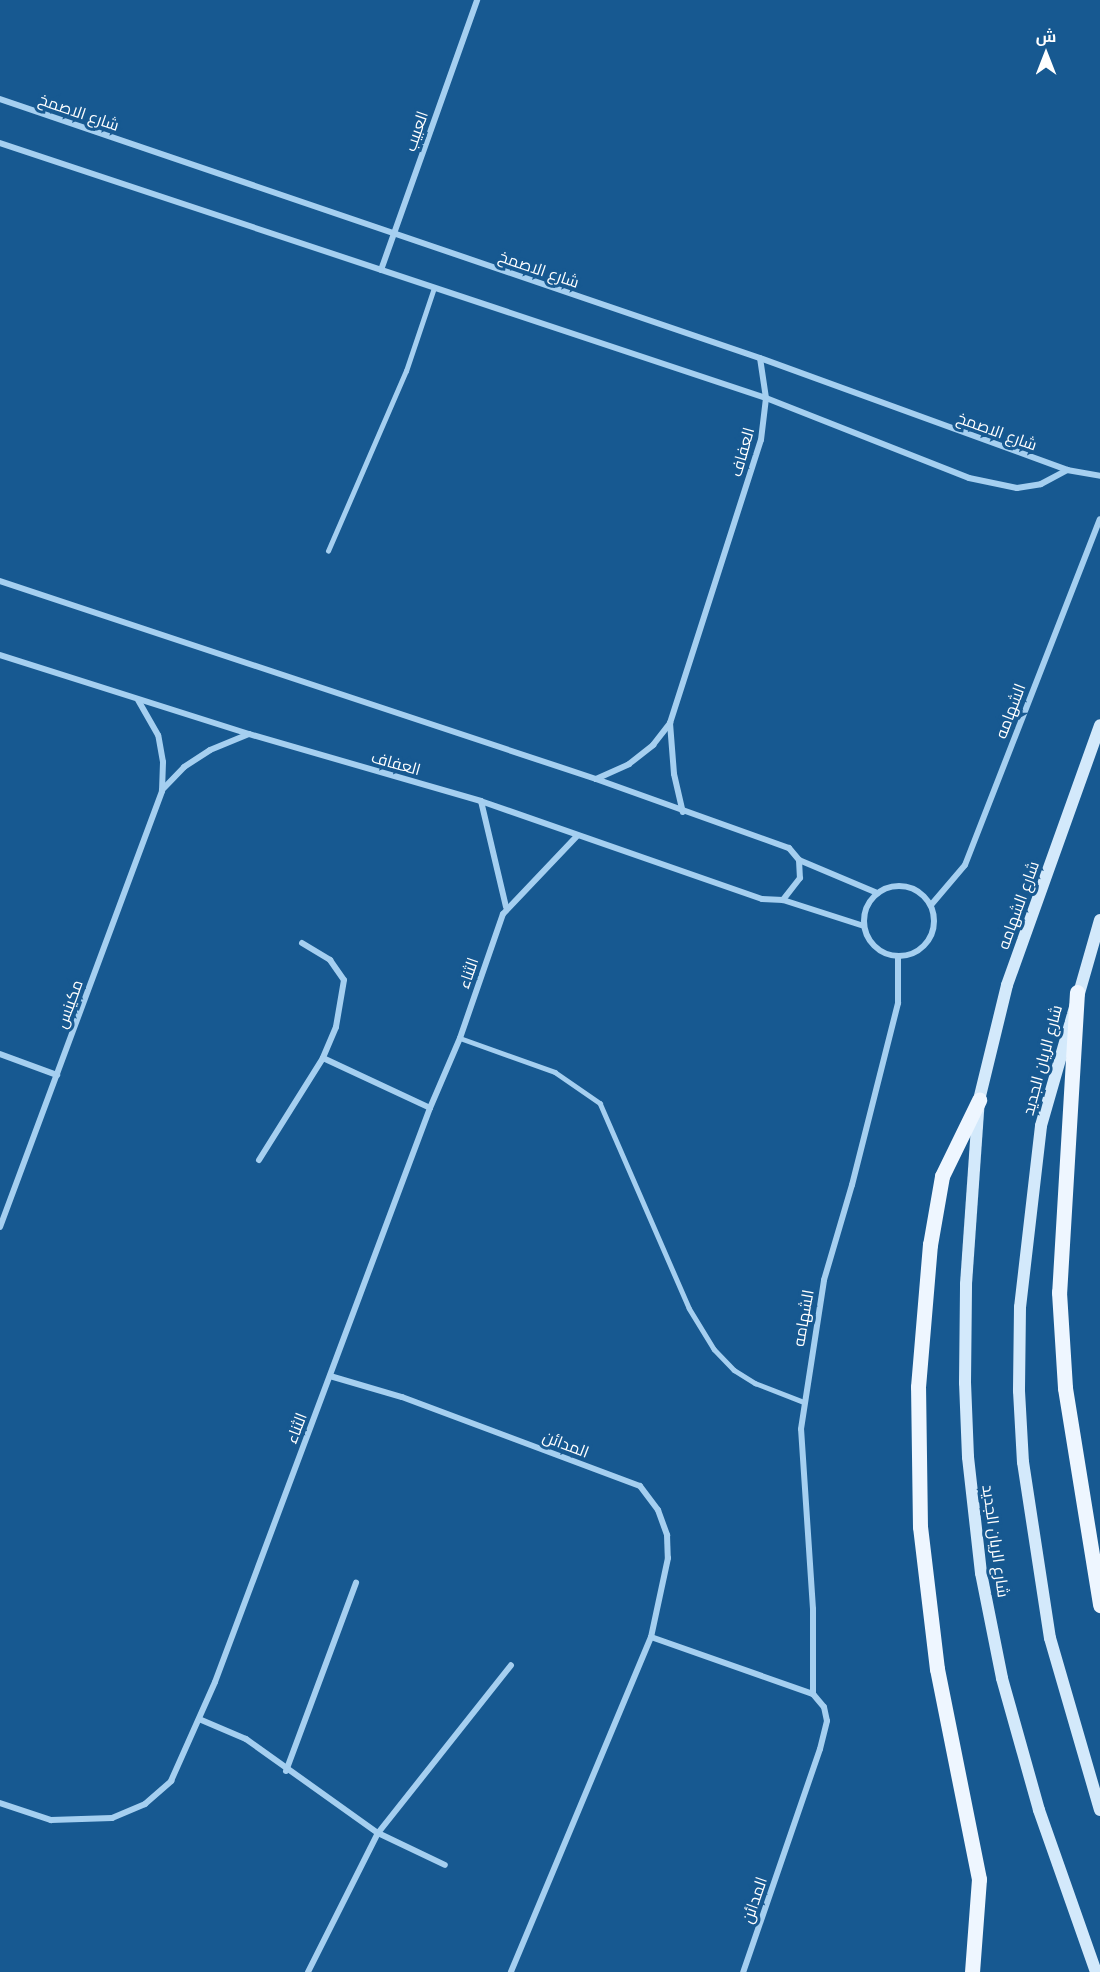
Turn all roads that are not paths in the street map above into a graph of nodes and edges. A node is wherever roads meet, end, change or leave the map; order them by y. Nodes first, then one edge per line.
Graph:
1 (477, 0) edge
2 (0, 99) edge
3 (0, 143) edge
4 (394, 234) junction
5 (381, 270) junction
6 (434, 288) junction
7 (760, 358) junction
8 (766, 398) junction
9 (1067, 470) junction
10 (1100, 476) edge
11 (1100, 519) edge
12 (328, 551) dead end
13 (0, 581) edge
14 (0, 655) edge
15 (138, 700) junction
16 (670, 723) junction
17 (1100, 725) edge
18 (249, 734) junction
19 (596, 779) junction
20 (162, 791) junction
21 (481, 801) junction
22 (683, 812) junction
23 (577, 836) junction
24 (799, 860) junction
25 (877, 893) junction
26 (783, 900) junction
27 (931, 905) junction
28 (506, 907) junction
29 (1100, 920) edge
30 (864, 926) junction
31 (302, 944) dead end
32 (898, 956) junction
33 (1077, 992) junction
34 (460, 1038) junction
35 (0, 1054) edge
36 (322, 1058) junction
37 (57, 1075) junction
38 (979, 1100) junction
39 (430, 1108) junction
40 (259, 1160) dead end
41 (0, 1227) edge
42 (330, 1376) junction
43 (804, 1402) junction
44 (356, 1583) dead end
45 (1100, 1605) edge
46 (651, 1637) junction
47 (511, 1665) dead end
48 (813, 1694) junction
49 (199, 1719) junction
50 (286, 1771) junction
51 (0, 1803) edge
52 (1100, 1810) edge
53 (378, 1833) junction
54 (446, 1865) dead end
55 (308, 1972) edge
56 (512, 1972) edge
57 (743, 1972) edge
58 (972, 1972) edge
59 (1096, 1972) edge

1 - 4 street, العبيب
2 - 4 street, شارع الاصمخ
3 - 5 street
4 - 5 street, العبيب
4 - 7 street, شارع الاصمخ
5 - 6 street
6 - 8 street
6 - 12 lane
7 - 8 street, العفاف
7 - 9 street, شارع الاصمخ
8 - 9 street
8 - 16 street, العفاف
9 - 10 street, شارع الاصمخ
11 - 27 street, الشهامه
13 - 19 street
14 - 15 street, العفاف
15 - 18 street, العفاف
15 - 20 street, مكينس
16 - 19 street, العفاف
16 - 22 street, العفاف
17 - 38 main road, شارع الشهامه
18 - 20 street, مكينس
18 - 21 street, العفاف
19 - 22 street
20 - 37 street, مكينس
21 - 23 street, العفاف
21 - 28 street
22 - 24 street
23 - 26 street, العفاف
23 - 28 street, الثناء
24 - 25 street
24 - 26 street
25 - 27 street
25 - 30 street
26 - 30 street, العفاف
27 - 32 street
28 - 34 street, الثناء
29 - 33 main road
30 - 32 street
31 - 36 street
32 - 43 street, الشهامه
33 - 45 main road
33 - 52 main road, شارع الريان الجديد
34 - 39 street, الثناء
34 - 43 lane
35 - 37 street
36 - 39 street
36 - 40 street
37 - 41 street, مكينس
38 - 58 main road
38 - 59 main road, شارع الريان الجديد
39 - 42 street, الثناء
42 - 46 street, المدائن
42 - 49 street, الثناء
43 - 48 street, الشهامه
44 - 50 street
46 - 48 street
46 - 56 street, المدائن
47 - 53 street
48 - 57 street, المدائن
49 - 50 street
49 - 51 street, الثناء
50 - 53 street
53 - 54 street
53 - 55 street

